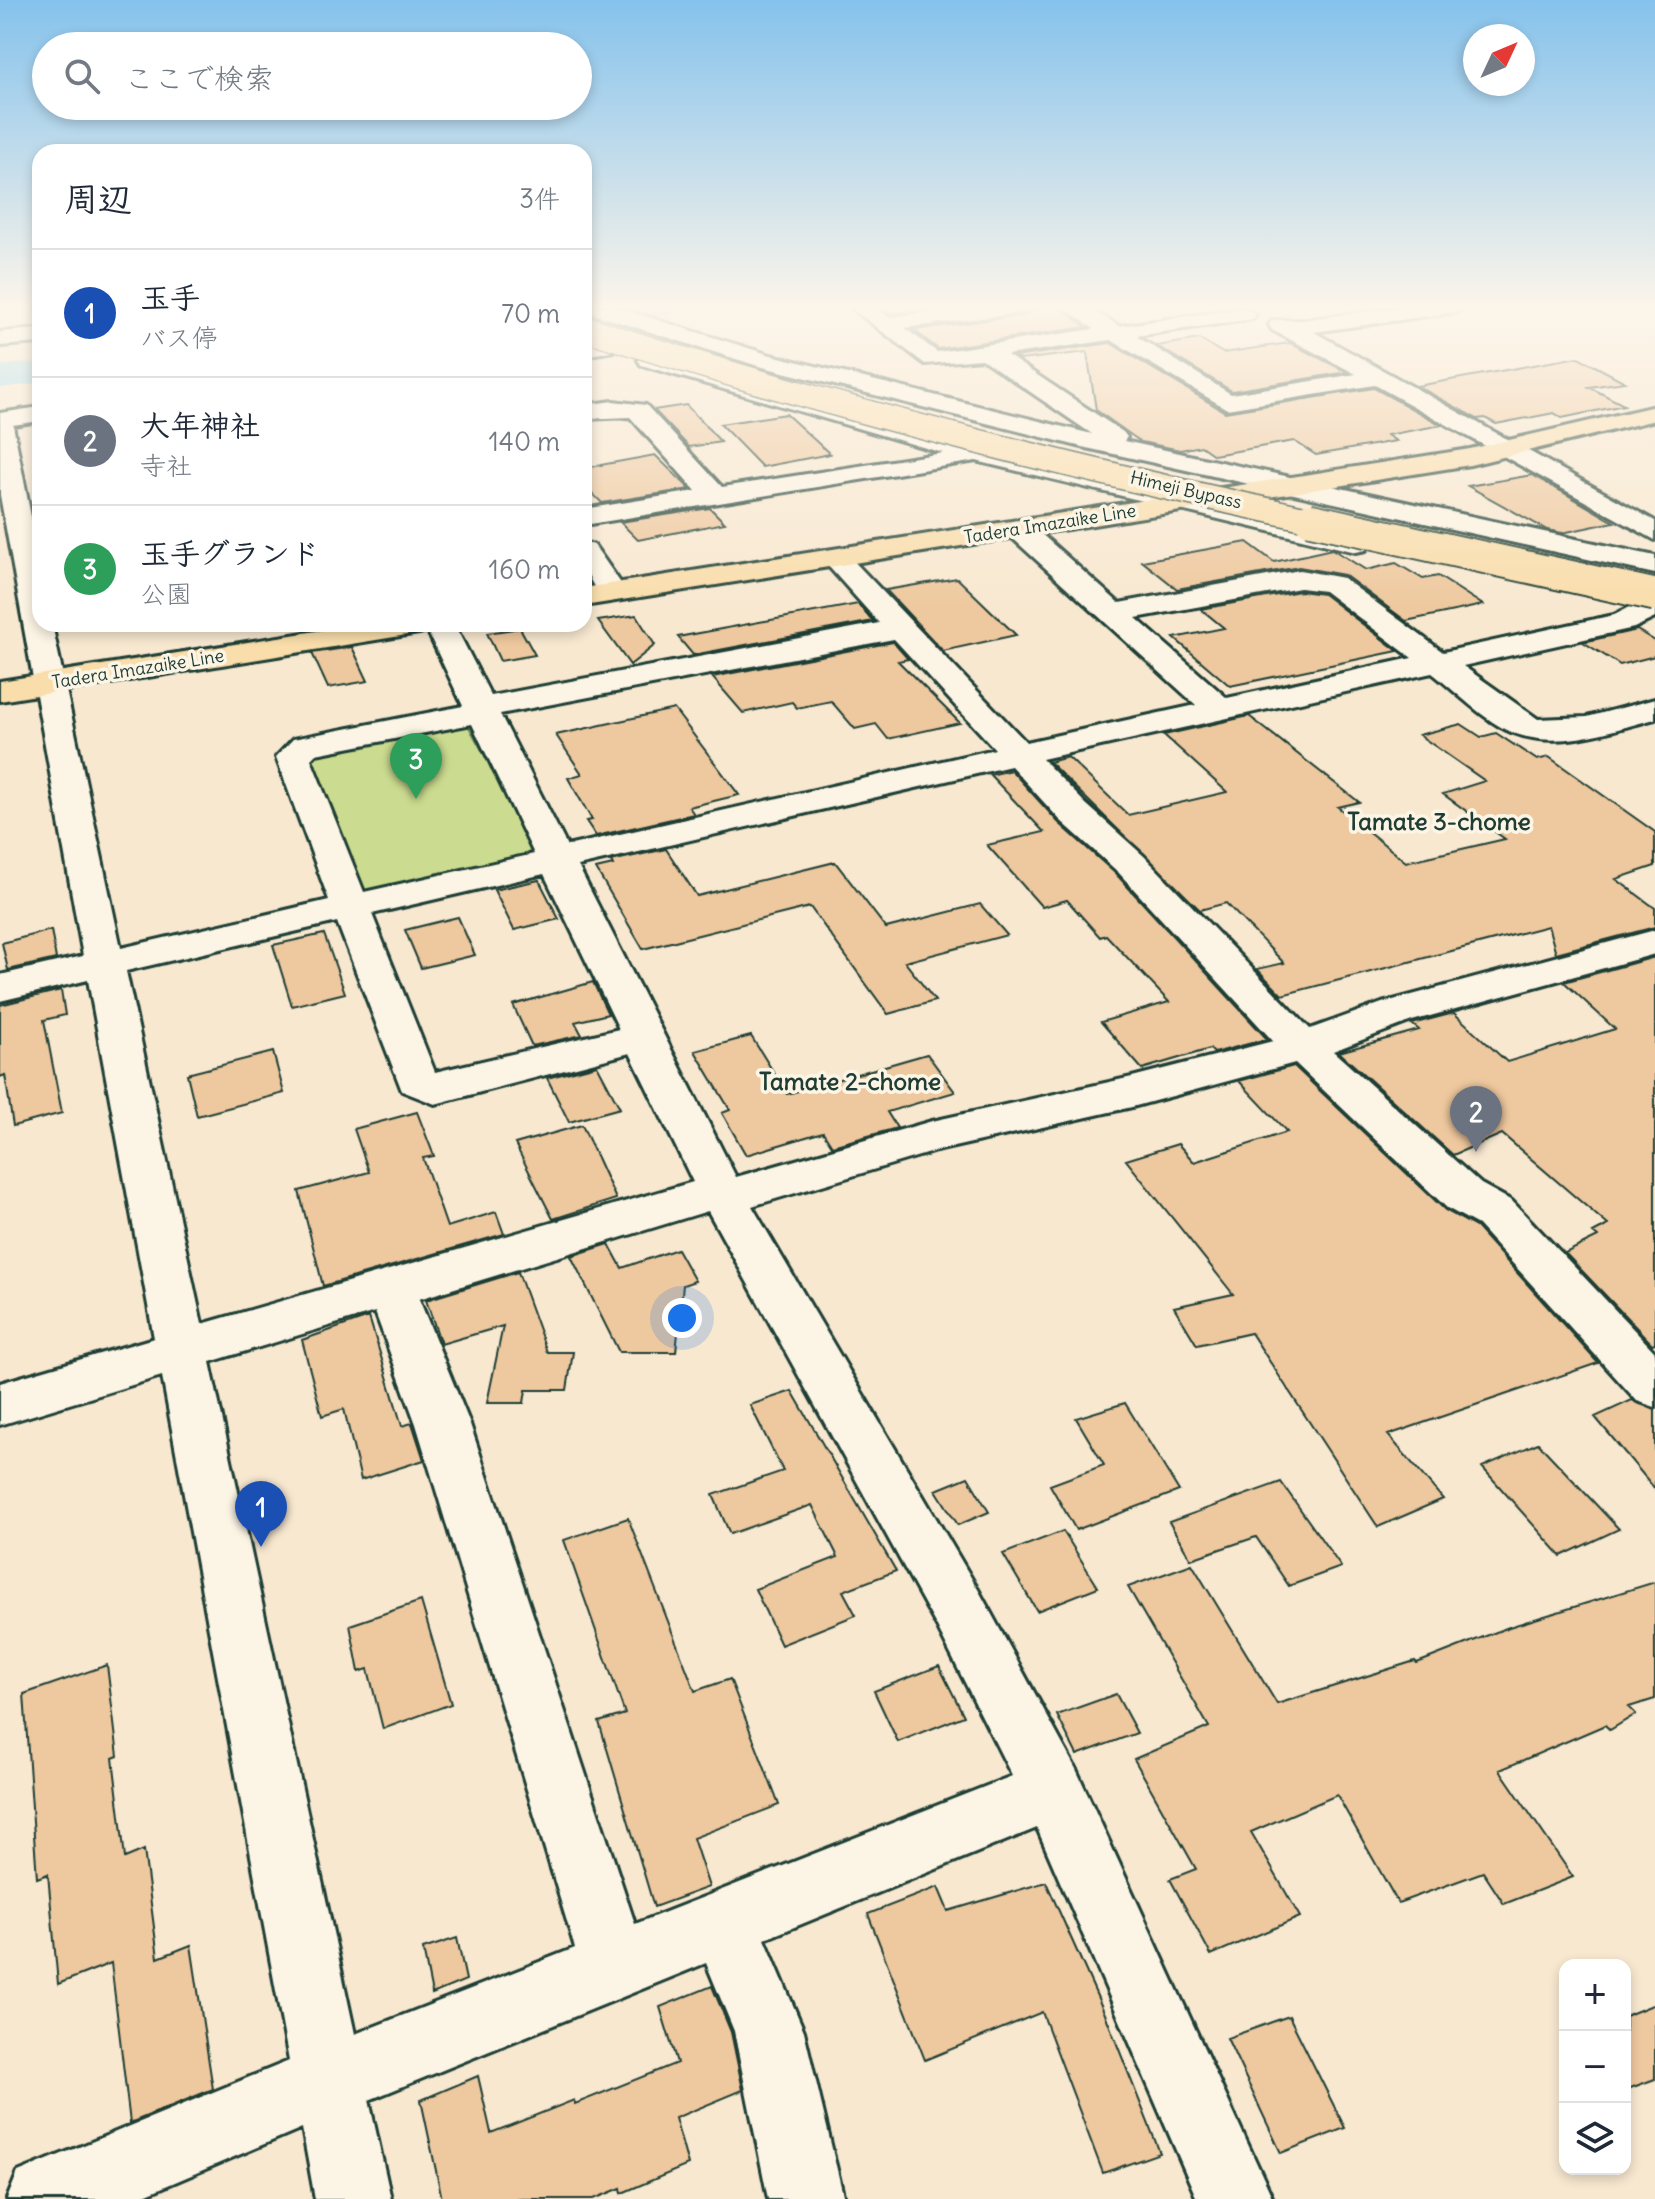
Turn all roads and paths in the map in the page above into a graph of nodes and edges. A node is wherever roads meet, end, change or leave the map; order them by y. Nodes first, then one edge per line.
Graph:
1 (620, 409) edge
2 (808, 409) edge
3 (852, 409) edge
4 (906, 409) edge
5 (962, 409) edge
6 (1072, 409) edge
7 (1432, 409) edge
8 (32, 415) edge
9 (1651, 417) edge
10 (0, 421) edge
11 (1505, 449) junction
12 (1135, 451) junction
13 (976, 454) junction
14 (1292, 487) junction
15 (716, 497) junction
16 (1178, 504) junction
17 (592, 516) edge
18 (1649, 524) edge
19 (1019, 529) junction
20 (835, 558) junction
21 (1655, 565) edge
22 (32, 576) edge
23 (598, 594) edge
24 (1654, 599) edge
25 (32, 601) edge
26 (0, 606) edge
27 (1113, 613) junction
28 (903, 628) junction
29 (32, 632) edge
30 (369, 632) edge
31 (443, 632) edge
32 (1436, 662) junction
33 (24, 687) edge
34 (1655, 709) edge
35 (482, 710) junction
36 (1221, 710) junction
37 (1021, 753) junction
38 (556, 860) junction
39 (351, 908) junction
40 (1655, 942) edge
41 (105, 964) junction
42 (0, 988) edge
43 (643, 1036) junction
44 (1303, 1047) junction
45 (720, 1191) junction
46 (391, 1290) junction
47 (183, 1352) junction
48 (1655, 1386) edge
49 (0, 1404) edge
50 (1053, 1791) junction
51 (724, 1923) junction
52 (615, 1967) junction
53 (330, 2080) junction
54 (45, 2199) edge
55 (353, 2199) edge
56 (806, 2199) edge
57 (1235, 2199) edge

1 - 15 street
2 - 13 street
3 - 24 main road, Himeji Bypass, bridge
4 - 24 main road, Himeji Bypass
5 - 12 street
6 - 12 street
7 - 11 street
8 - 10 street
9 - 11 main road, Tadera Imazaike Line
10 - 22 street
11 - 14 main road, Tadera Imazaike Line
11 - 18 street
12 - 14 street
13 - 15 street
13 - 16 street
14 - 16 main road, Tadera Imazaike Line
14 - 21 street
15 - 17 street
16 - 19 main road, Tadera Imazaike Line
16 - 24 street
19 - 20 main road, Tadera Imazaike Line
19 - 27 street
20 - 23 main road, Tadera Imazaike Line
20 - 28 street
24 - 32 street
25 - 26 street
27 - 32 street
27 - 36 street
28 - 35 street
28 - 37 street
29 - 33 street
30 - 33 main road, Tadera Imazaike Line
31 - 35 street
32 - 34 street
32 - 36 street
33 - 41 street
35 - 38 street
35 - 39 street
36 - 37 street
37 - 38 street
37 - 44 street
38 - 39 street
38 - 43 street
39 - 41 street
39 - 43 street
40 - 44 street
41 - 42 street
41 - 47 street
43 - 45 street
44 - 45 street
44 - 48 street
45 - 46 street
45 - 50 street
46 - 47 street
46 - 52 street
47 - 49 street
47 - 53 street
50 - 51 street
50 - 57 street
51 - 52 street
51 - 56 street
52 - 53 street
53 - 54 street
53 - 55 street

